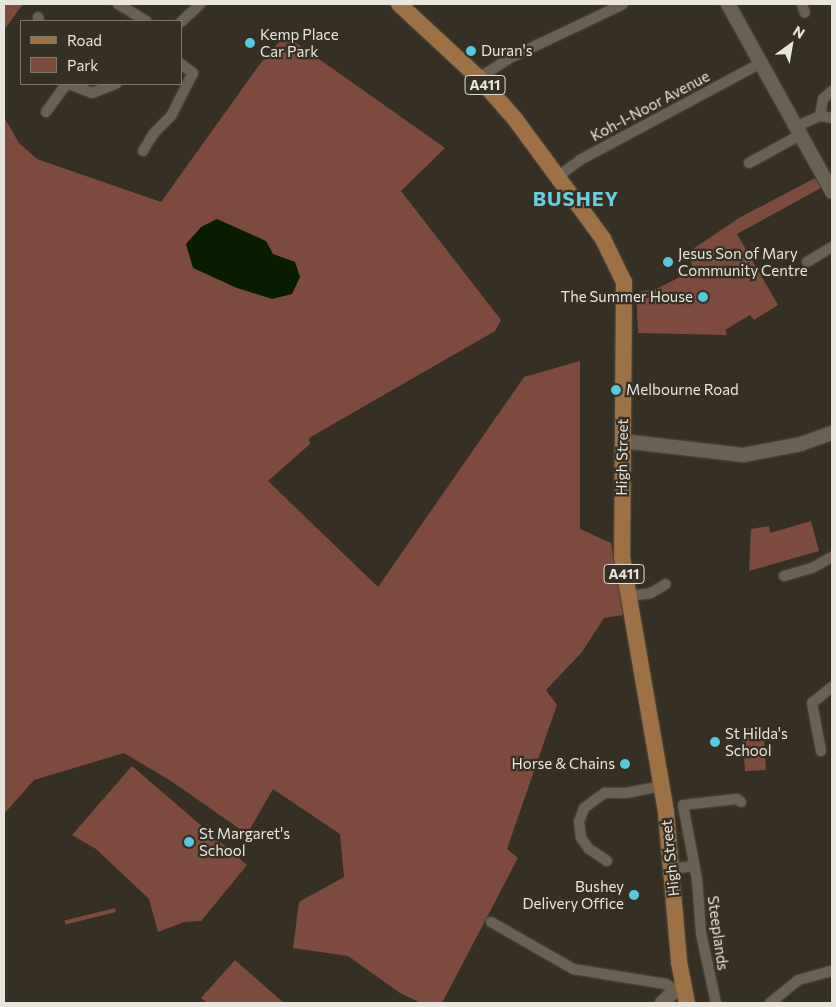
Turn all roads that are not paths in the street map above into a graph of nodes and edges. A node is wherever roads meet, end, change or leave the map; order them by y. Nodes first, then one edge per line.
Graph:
1 (118, 4) edge
2 (200, 4) edge
3 (623, 4) edge
4 (728, 4) edge
5 (407, 6) edge
6 (144, 20) edge
7 (182, 21) edge
8 (759, 64) junction
9 (182, 65) edge
10 (479, 78) junction
11 (67, 85) edge
12 (71, 85) edge
13 (113, 85) edge
14 (832, 91) edge
15 (46, 112) dead end
16 (820, 116) junction
17 (832, 118) edge
18 (798, 131) junction
19 (143, 151) dead end
20 (749, 163) dead end
21 (557, 178) junction
22 (832, 192) edge
23 (832, 247) edge
24 (807, 262) dead end
25 (832, 433) edge
26 (622, 441) junction
27 (832, 557) edge
28 (784, 576) dead end
29 (666, 584) dead end
30 (628, 596) junction
31 (832, 687) edge
32 (821, 751) dead end
33 (661, 786) junction
34 (741, 802) dead end
35 (607, 861) dead end
36 (694, 866) junction
37 (672, 869) junction
38 (491, 922) dead end
39 (832, 971) edge
40 (679, 988) junction
41 (773, 1000) edge
42 (662, 1003) edge
43 (687, 1003) edge
44 (716, 1003) edge
45 (785, 1003) edge

1 - 6 street
2 - 7 street
3 - 10 street
4 - 8 street
5 - 10 main road, High Street / A411
8 - 18 street
8 - 21 street, Koh-I-Noor Avenue
9 - 19 street
10 - 21 main road, High Street / A411
11 - 15 street
12 - 13 street
14 - 16 street
16 - 17 street
16 - 18 street
18 - 20 street
18 - 22 street
21 - 26 main road, High Street / A411
23 - 24 street
25 - 26 street
26 - 30 main road, High Street / A411
27 - 28 street
29 - 30 street
30 - 33 main road, High Street / A411
31 - 32 street
33 - 35 street
33 - 37 main road, High Street / A411
34 - 36 street, Steeplands
36 - 37 street
36 - 44 street, Steeplands
37 - 40 main road, High Street / A411
38 - 40 street
39 - 41 street
40 - 42 street
40 - 43 main road, A411
41 - 45 street

